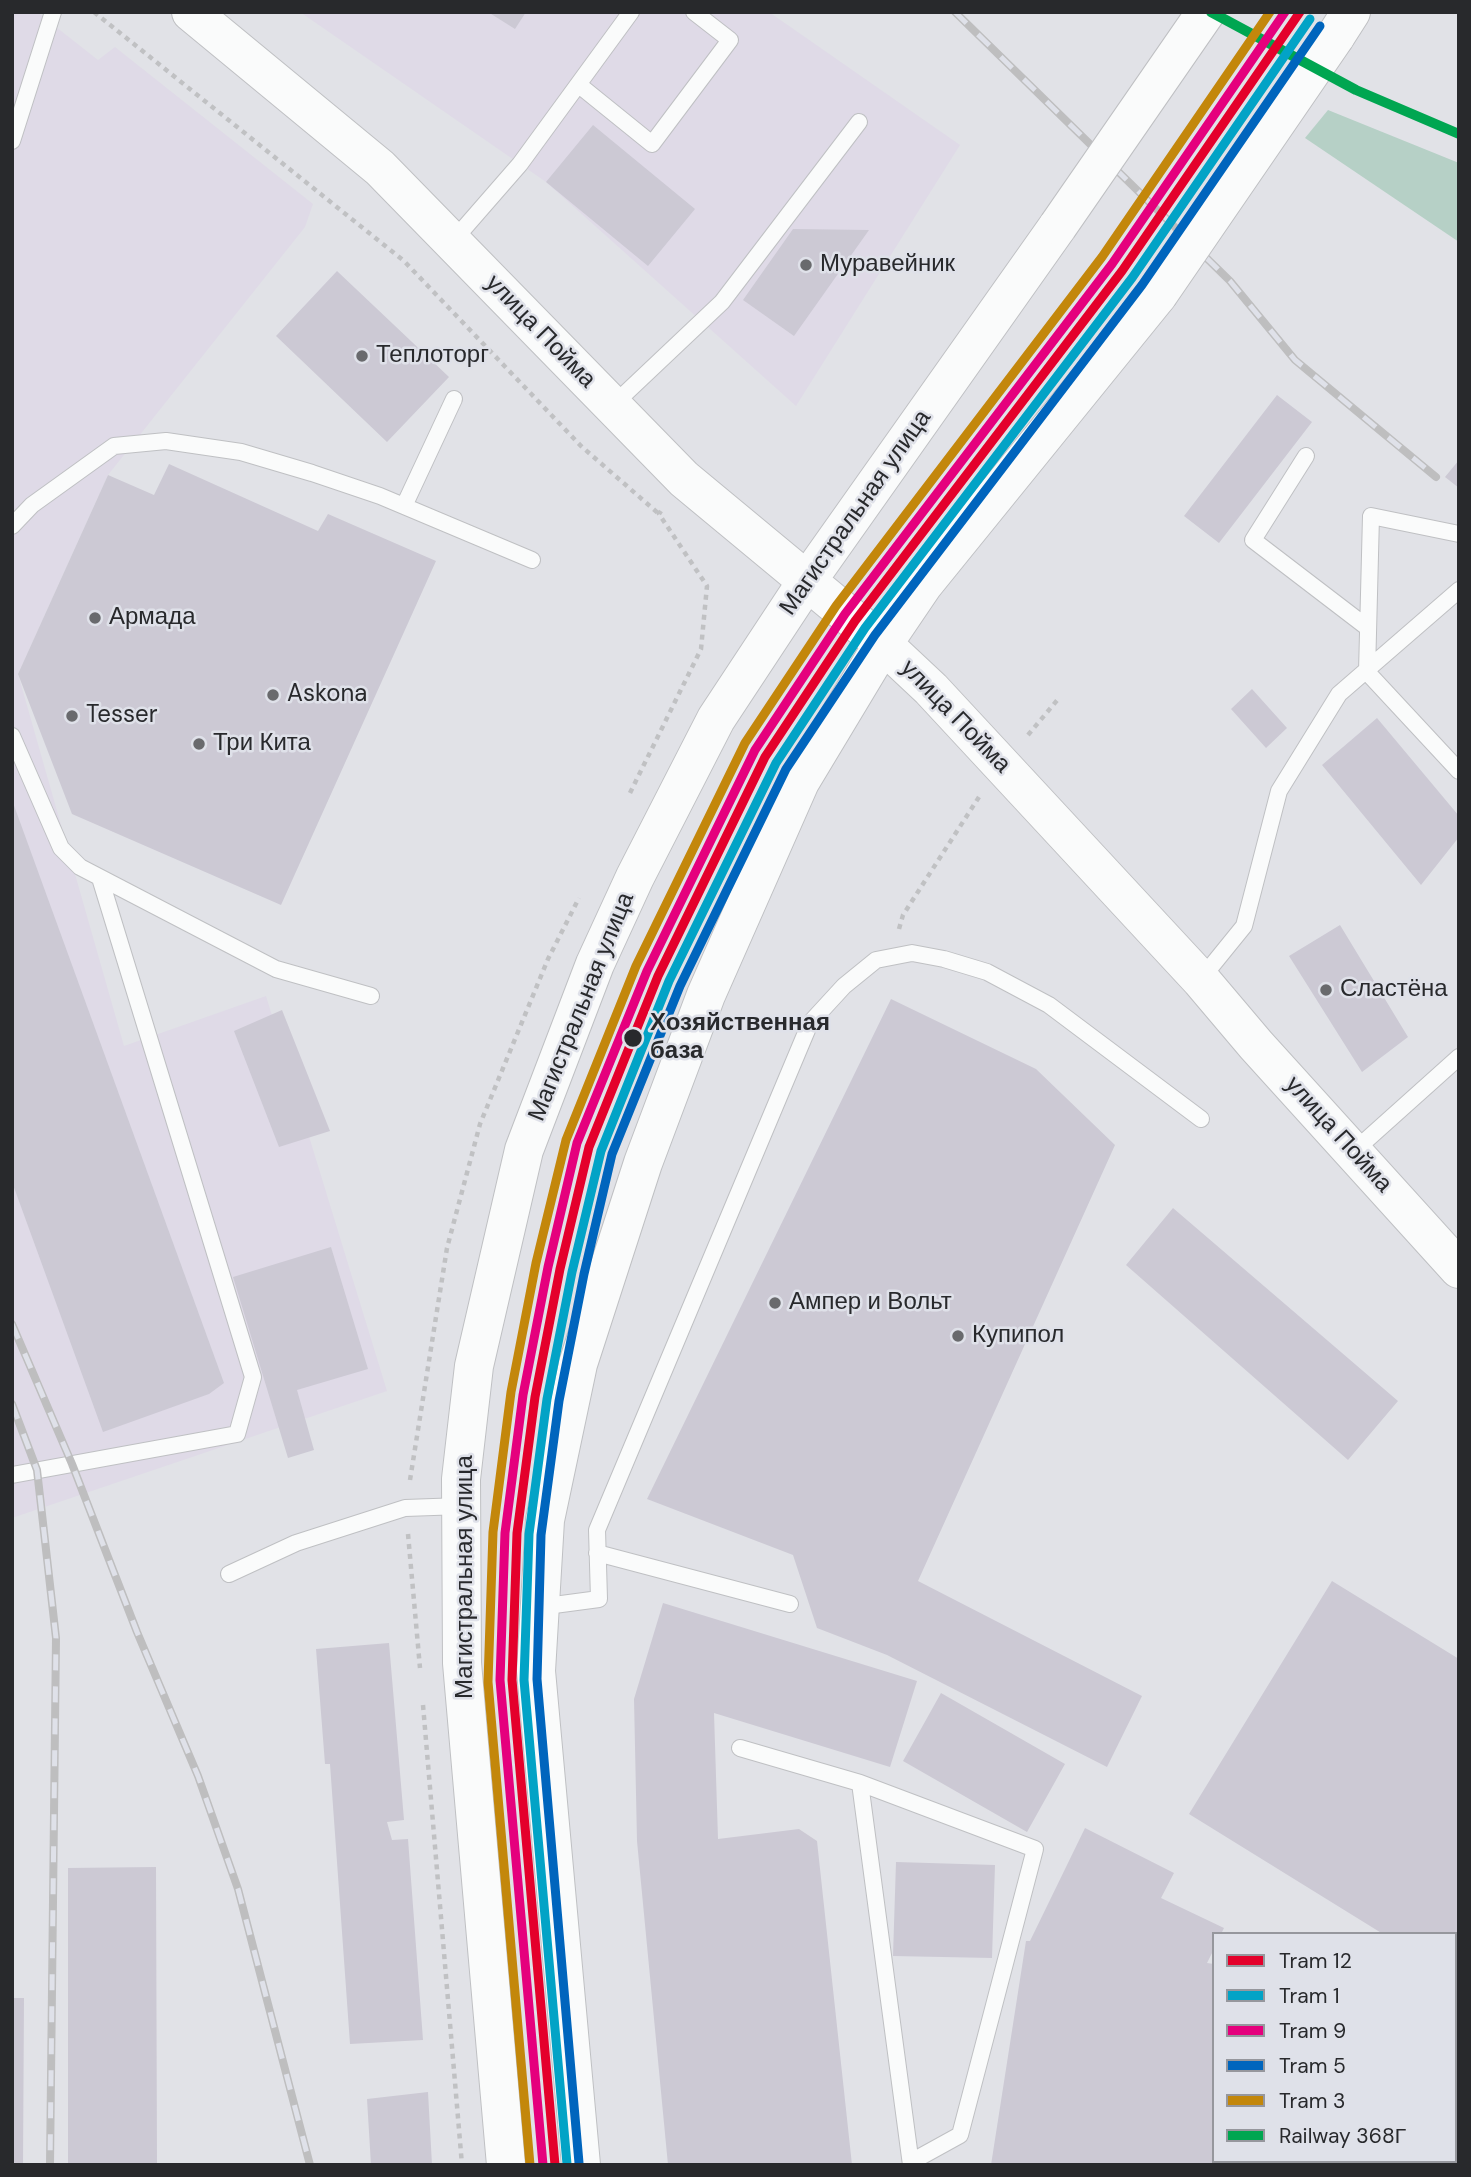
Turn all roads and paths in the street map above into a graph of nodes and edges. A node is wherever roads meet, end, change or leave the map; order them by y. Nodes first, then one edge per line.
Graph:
1 (53, 12) edge
2 (94, 12) edge
3 (191, 12) edge
4 (631, 12) edge
5 (694, 12) edge
6 (1206, 12) edge
7 (1343, 24) edge
8 (579, 85) junction
9 (859, 122) dead end
10 (12, 141) edge
11 (452, 242) junction
12 (454, 399) dead end
13 (612, 406) junction
14 (1306, 456) dead end
15 (404, 506) junction
16 (659, 514) dead end
17 (12, 526) edge
18 (1459, 534) edge
19 (532, 560) dead end
20 (807, 581) junction
21 (1459, 590) edge
22 (1368, 628) junction
23 (883, 644) junction
24 (1367, 671) junction
25 (12, 736) edge
26 (1459, 771) edge
27 (969, 813) dead end
28 (100, 878) junction
29 (903, 915) dead end
30 (1200, 980) junction
31 (371, 996) dead end
32 (1459, 1057) edge
33 (1201, 1119) dead end
34 (1353, 1152) junction
35 (1459, 1269) edge
36 (12, 1475) edge
37 (462, 1506) junction
38 (597, 1553) junction
39 (229, 1574) dead end
40 (790, 1604) dead end
41 (539, 1607) junction
42 (740, 1748) dead end
43 (860, 1783) junction
44 (911, 2164) edge
45 (506, 2165) edge
46 (581, 2165) edge

1 - 10 lane
2 - 16 path
3 - 11 main road, улица Пойма
4 - 8 lane
5 - 8 lane
6 - 20 main road, Магистральная улица, bridge
7 - 23 main road, bridge
8 - 11 lane
9 - 13 lane
11 - 13 main road, улица Пойма
12 - 15 lane
13 - 20 main road, улица Пойма
14 - 22 lane
15 - 17 lane
15 - 19 lane
18 - 22 lane
20 - 23 main road, улица Пойма
20 - 37 main road, Магистральная улица
21 - 24 lane
22 - 24 lane
23 - 30 main road, улица Пойма
23 - 41 main road
24 - 26 lane
24 - 30 lane
25 - 28 lane
27 - 29 path
28 - 31 lane
28 - 36 lane
30 - 34 main road, улица Пойма
32 - 34 lane
33 - 38 lane
34 - 35 main road, улица Пойма
37 - 39 lane
37 - 45 main road, Магистральная улица
38 - 40 lane
38 - 41 lane
41 - 46 main road
42 - 43 lane
43 - 44 lane
43 - 44 lane

